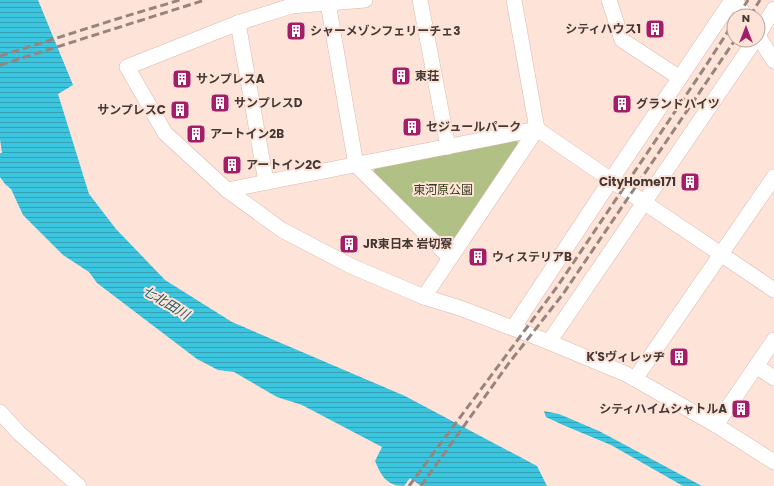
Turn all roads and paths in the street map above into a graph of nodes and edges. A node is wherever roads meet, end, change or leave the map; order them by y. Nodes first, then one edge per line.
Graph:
1 (365, 0) edge
2 (420, 0) edge
3 (514, 0) edge
4 (609, 0) edge
5 (734, 0) edge
6 (328, 3) junction
7 (774, 9) edge
8 (766, 22) edge
9 (238, 23) junction
10 (750, 48) edge
11 (766, 48) edge
12 (774, 61) edge
13 (680, 78) junction
14 (537, 129) junction
15 (448, 147) junction
16 (356, 164) junction
17 (774, 177) edge
18 (610, 180) junction
19 (266, 182) junction
20 (227, 190) junction
21 (644, 202) junction
22 (721, 255) junction
23 (450, 258) junction
24 (774, 290) edge
25 (424, 297) junction
26 (513, 328) junction
27 (774, 340) edge
28 (549, 342) junction
29 (756, 366) junction
30 (774, 378) edge
31 (635, 379) junction
32 (0, 412) edge
33 (716, 425) junction
34 (774, 462) edge
35 (65, 481) edge
36 (79, 486) edge

1 - 6 street
2 - 15 street
3 - 14 street
4 - 13 street
5 - 13 street
6 - 9 street
6 - 16 street
7 - 8 street
9 - 19 street
9 - 20 street
10 - 21 street
11 - 12 street
13 - 18 street
14 - 15 street
14 - 18 street
14 - 23 street
15 - 16 street
16 - 19 street
16 - 23 street
17 - 22 street
18 - 21 street
18 - 26 street
19 - 20 street
20 - 25 street
21 - 22 street
21 - 28 street
22 - 24 street
22 - 31 street
23 - 25 street
25 - 26 street
26 - 28 street
27 - 29 street
28 - 31 street
29 - 30 street
29 - 33 street
31 - 33 street
32 - 35 street
33 - 34 street
35 - 36 street

